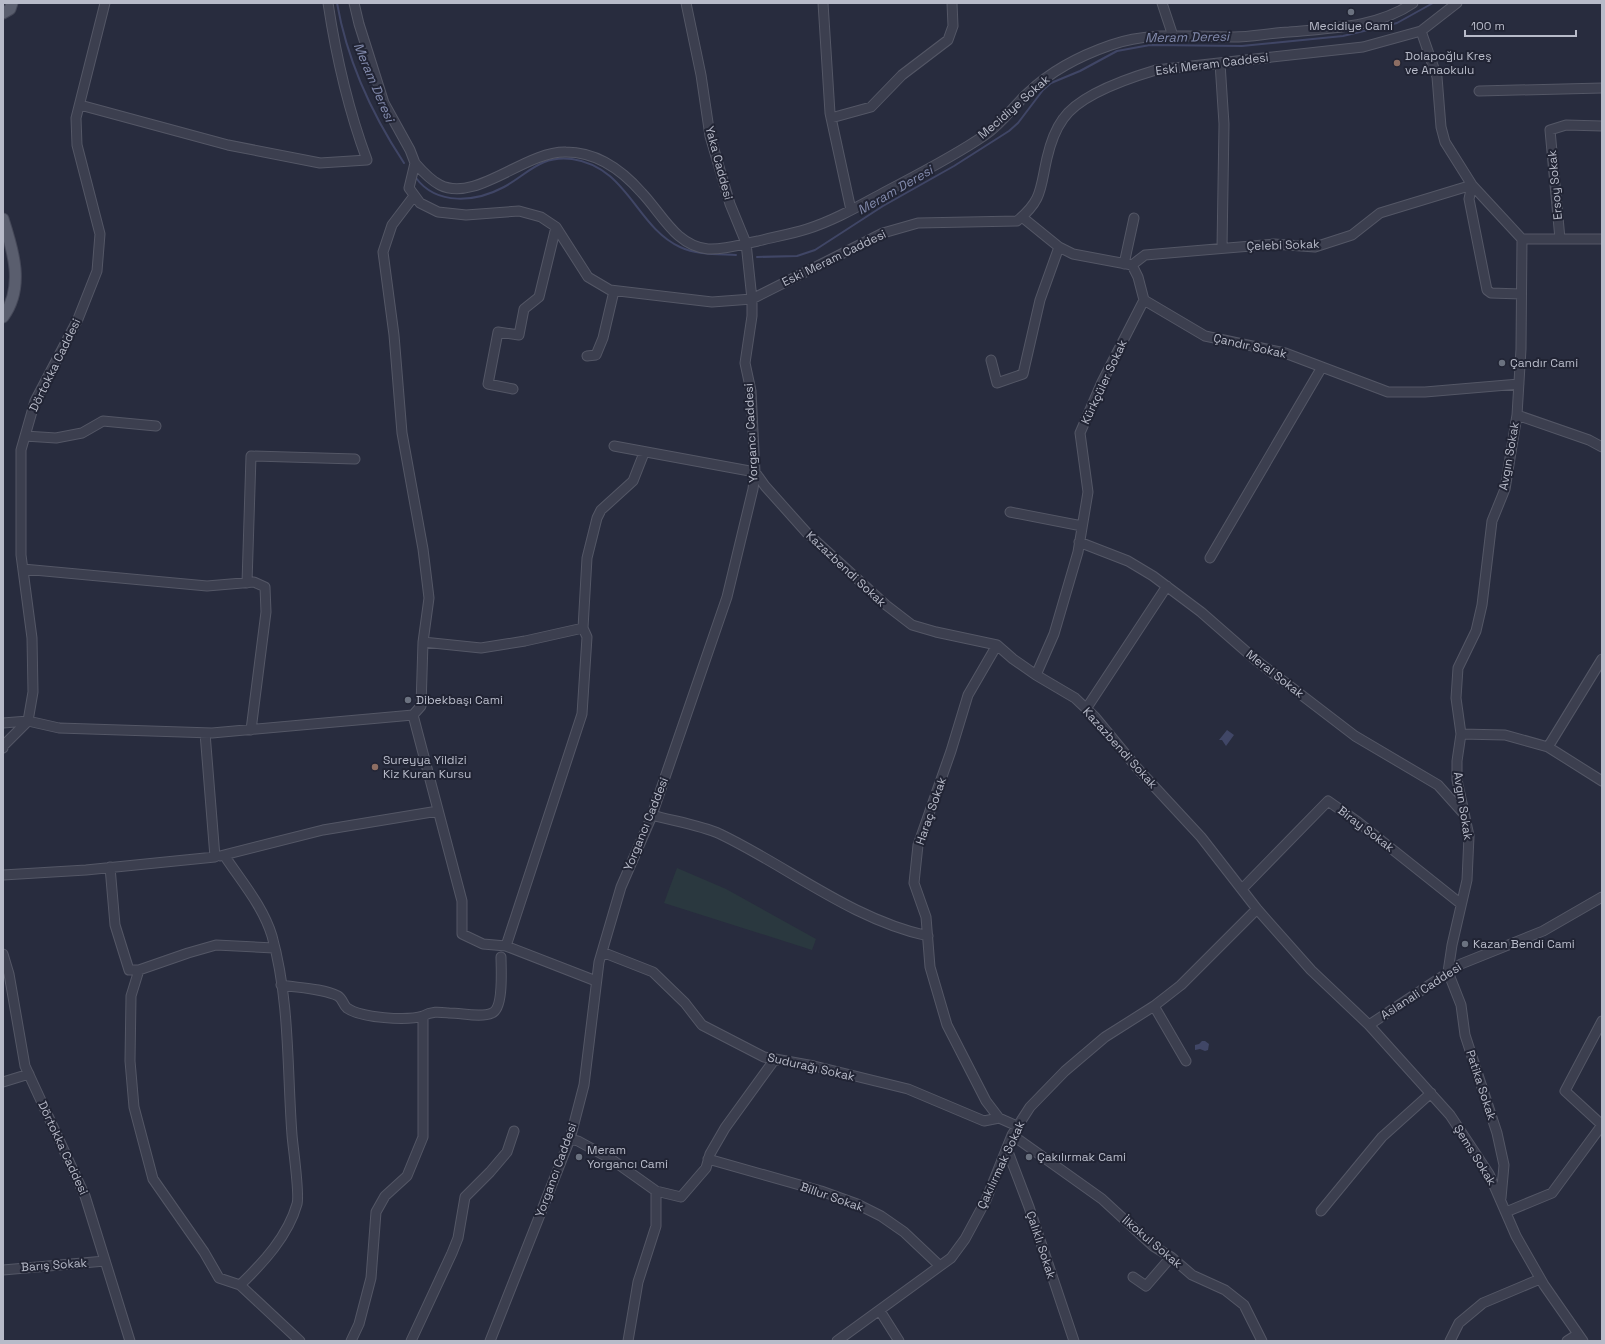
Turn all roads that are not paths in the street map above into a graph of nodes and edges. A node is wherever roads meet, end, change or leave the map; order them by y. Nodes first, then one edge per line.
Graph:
1 (105, 3) edge
2 (328, 3) edge
3 (354, 3) edge
4 (686, 3) edge
5 (822, 3) edge
6 (952, 3) edge
7 (1162, 3) edge
8 (1413, 3) edge
9 (1457, 3) edge
10 (1421, 31) junction
11 (1173, 36) junction
12 (1220, 63) junction
13 (1602, 88) edge
14 (1479, 91) dead end
15 (80, 105) junction
16 (831, 118) junction
17 (1602, 126) edge
18 (415, 163) junction
19 (1472, 185) junction
20 (414, 196) junction
21 (852, 210) junction
22 (1022, 217) junction
23 (1134, 218) dead end
24 (3, 219) edge
25 (556, 227) junction
26 (3, 231) edge
27 (1560, 239) junction
28 (1602, 239) edge
29 (1522, 240) junction
30 (746, 243) junction
31 (1059, 247) junction
32 (1222, 248) junction
33 (1128, 265) junction
34 (614, 291) junction
35 (1521, 294) junction
36 (752, 298) junction
37 (1144, 300) junction
38 (3, 312) edge
39 (3, 317) edge
40 (587, 356) dead end
41 (991, 360) dead end
42 (1322, 367) junction
43 (1519, 384) junction
44 (513, 389) dead end
45 (1517, 415) junction
46 (156, 426) dead end
47 (25, 436) junction
48 (614, 446) dead end
49 (1602, 447) edge
50 (644, 453) junction
51 (355, 459) dead end
52 (755, 472) junction
53 (1010, 512) dead end
54 (1082, 526) junction
55 (1079, 542) junction
56 (1210, 558) dead end
57 (23, 569) junction
58 (247, 583) junction
59 (1167, 586) junction
60 (583, 628) junction
61 (423, 642) junction
62 (997, 645) junction
63 (1602, 659) edge
64 (1036, 675) junction
65 (1086, 709) junction
66 (413, 715) junction
67 (28, 721) junction
68 (3, 723) edge
69 (251, 730) junction
70 (205, 733) junction
71 (1461, 734) junction
72 (1548, 747) junction
73 (3, 748) edge
74 (1602, 781) edge
75 (438, 810) junction
76 (652, 815) junction
77 (1465, 816) junction
78 (224, 855) junction
79 (215, 857) junction
80 (110, 868) junction
81 (3, 875) edge
82 (1242, 889) junction
83 (1602, 897) edge
84 (1461, 904) junction
85 (1257, 909) junction
86 (928, 936) junction
87 (506, 946) junction
88 (274, 948) junction
89 (602, 952) junction
90 (3, 954) edge
91 (500, 957) dead end
92 (5, 970) edge
93 (139, 970) junction
94 (1448, 972) junction
95 (596, 981) junction
96 (281, 985) junction
97 (1154, 1006) junction
98 (423, 1016) junction
99 (1602, 1021) edge
100 (1369, 1025) junction
101 (775, 1059) junction
102 (1186, 1061) dead end
103 (29, 1074) junction
104 (3, 1082) edge
105 (1431, 1093) junction
106 (999, 1118) junction
107 (1602, 1125) edge
108 (1017, 1126) junction
109 (514, 1131) dead end
110 (1012, 1135) junction
111 (570, 1139) junction
112 (1007, 1149) junction
113 (708, 1159) junction
114 (656, 1191) junction
115 (1501, 1199) junction
116 (1321, 1211) dead end
117 (1506, 1212) junction
118 (1171, 1257) junction
119 (105, 1261) junction
120 (940, 1266) junction
121 (3, 1270) edge
122 (1133, 1277) dead end
123 (1540, 1279) junction
124 (240, 1285) junction
125 (880, 1311) junction
126 (1580, 1337) edge
127 (130, 1341) edge
128 (300, 1341) edge
129 (351, 1341) edge
130 (411, 1341) edge
131 (490, 1341) edge
132 (628, 1341) edge
133 (837, 1341) edge
134 (899, 1341) edge
135 (1074, 1341) edge
136 (1262, 1341) edge
137 (1450, 1341) edge
138 (1567, 1341) edge

1 - 15 street, Dörtokka Caddesi
2 - 15 street
3 - 18 street
4 - 30 street, Yaka Caddesi
5 - 16 street
6 - 16 street
7 - 11 street
8 - 11 street, Mecidiye Sokak
9 - 10 street, Eski Meram Caddesi
10 - 12 street, Eski Meram Caddesi
10 - 19 street
11 - 21 street, Mecidiye Sokak
12 - 22 street, Eski Meram Caddesi
12 - 32 street
13 - 14 street
15 - 47 street, Dörtokka Caddesi
16 - 21 street
17 - 27 street, Ersoy Sokak
18 - 20 street
18 - 30 street, Mecidiye Sokak
19 - 29 street
19 - 32 street, Çelebi Sokak
19 - 35 street
20 - 25 street, Eski Meram Caddesi
20 - 61 street
21 - 30 street, Mecidiye Sokak
22 - 31 street
22 - 36 street, Eski Meram Caddesi
23 - 33 street
24 - 39 main road
25 - 34 street, Eski Meram Caddesi
25 - 44 street
26 - 38 main road
27 - 28 street
27 - 29 street
29 - 35 street, Avgın Sokak
30 - 36 street, Yaka Caddesi
31 - 33 street
31 - 41 street
32 - 33 street, Çelebi Sokak
33 - 37 street
34 - 36 street, Eski Meram Caddesi
34 - 40 street
35 - 43 street, Avgın Sokak
36 - 52 street, Yorgancı Caddesi
37 - 42 street, Çandır Sokak
37 - 54 street, Kürkçüler Sokak
42 - 43 street, Çandır Sokak
42 - 56 street
43 - 45 street, Avgın Sokak
45 - 49 street
45 - 71 street, Avgın Sokak
46 - 47 street
47 - 57 street, Dörtokka Caddesi
48 - 50 street
50 - 52 street
50 - 60 street
51 - 58 street
52 - 62 street, Kazazbendi Sokak
52 - 76 street, Yorgancı Caddesi
53 - 54 street
54 - 55 street, Kürkçüler Sokak
55 - 59 street, Meral Sokak
55 - 64 street, Kürkçüler Sokak
57 - 58 street
57 - 67 street, Dörtokka Caddesi
58 - 69 street
59 - 65 street
59 - 77 street, Meral Sokak
60 - 61 street
60 - 87 street
61 - 66 street
62 - 64 street, Kazazbendi Sokak
62 - 86 street, Haraç Sokak
63 - 72 street
64 - 65 street, Kazazbendi Sokak
65 - 82 street, Kazazbendi Sokak
66 - 69 street
66 - 75 street
67 - 68 street
67 - 70 street
67 - 73 street
69 - 70 street
70 - 79 street
71 - 72 street
71 - 77 street, Avgın Sokak
72 - 74 street
75 - 78 street
75 - 87 street
76 - 86 street
76 - 89 street, Yorgancı Caddesi
77 - 84 street, Avgın Sokak
78 - 79 street
78 - 88 street
79 - 80 street
80 - 81 street
80 - 93 street
82 - 84 street, Biray Sokak
82 - 85 street, Kazazbendi Sokak
83 - 94 street, Aslanali Caddesi
84 - 94 street, Avgın Sokak
85 - 97 street, Çakılırmak Sokak
85 - 100 street, Kazazbendi Sokak
86 - 106 street, Haraç Sokak
87 - 95 street
88 - 93 street
88 - 96 street
89 - 95 street, Yorgancı Caddesi
89 - 101 street, Sudurağı Sokak
90 - 92 street, Dörtokka Caddesi
91 - 98 street
92 - 103 street, Dörtokka Caddesi
93 - 124 street
94 - 100 street, Aslanali Caddesi
94 - 115 street, Patika Sokak
95 - 111 street, Yorgancı Caddesi
96 - 98 street
96 - 124 street
97 - 102 street
97 - 108 street, Çakılırmak Sokak
98 - 129 street
99 - 107 street
100 - 105 street, Şems Sokak
101 - 106 street, Sudurağı Sokak
101 - 113 street
103 - 104 street
103 - 119 street, Dörtokka Caddesi
105 - 115 street, Şems Sokak
105 - 116 street
106 - 108 street, Haraç Sokak
107 - 117 street
108 - 110 street, Çakılırmak Sokak
109 - 130 street
110 - 112 street, Çakılırmak Sokak
110 - 118 street, İlkokul Sokak
111 - 114 street
111 - 131 street, Yorgancı Caddesi
112 - 120 street, Çakılırmak Sokak
112 - 135 street, Çalıklı Sokak
113 - 114 street
113 - 120 street, Billur Sokak
114 - 132 street
115 - 117 street, Şems Sokak
117 - 123 street, Şems Sokak
118 - 122 street
118 - 136 street, İlkokul Sokak
119 - 121 street, Barış Sokak
119 - 127 street, Dörtokka Caddesi
120 - 125 street, Çakılırmak Sokak
123 - 126 street, Şems Sokak
123 - 137 street
124 - 128 street
125 - 133 street, Çakılırmak Sokak
125 - 134 street
126 - 138 street

